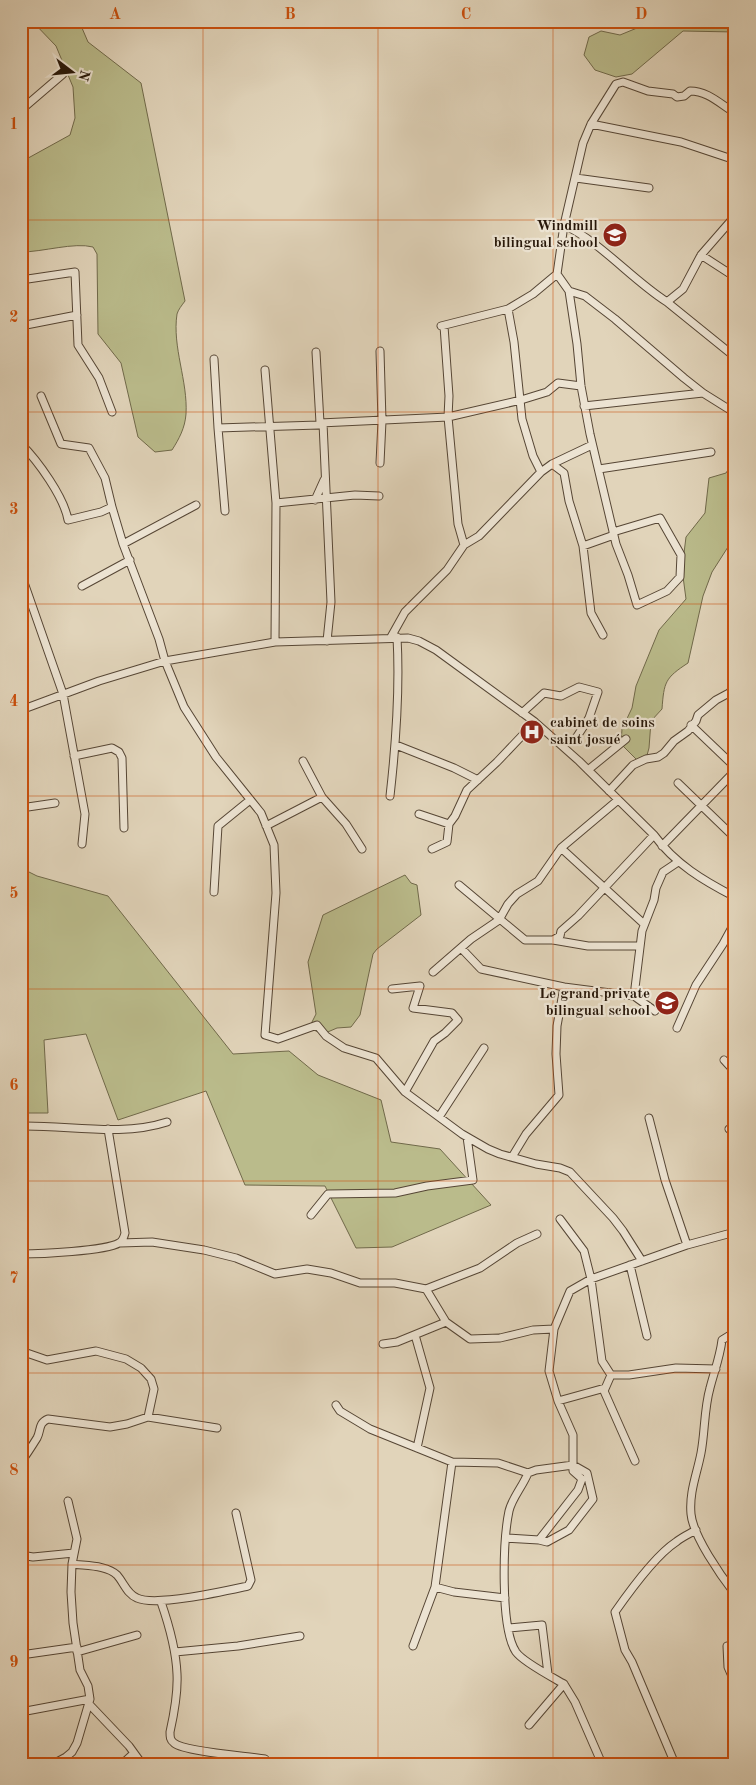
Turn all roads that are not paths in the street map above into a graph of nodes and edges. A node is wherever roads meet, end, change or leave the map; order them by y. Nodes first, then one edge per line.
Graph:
1 (63, 74) dead end
2 (21, 110) edge
3 (735, 113) edge
4 (591, 124) junction
5 (735, 160) edge
6 (576, 178) junction
7 (649, 188) dead end
8 (735, 216) edge
9 (564, 224) junction
10 (701, 254) junction
11 (557, 274) junction
12 (735, 277) edge
13 (21, 280) edge
14 (569, 291) junction
15 (667, 302) junction
16 (508, 310) junction
17 (77, 315) junction
18 (21, 326) edge
19 (380, 351) dead end
20 (316, 352) dead end
21 (735, 357) edge
22 (214, 359) dead end
23 (265, 370) dead end
24 (581, 386) junction
25 (703, 393) junction
26 (42, 396) dead end
27 (521, 400) junction
28 (584, 406) junction
29 (112, 412) dead end
30 (735, 413) edge
31 (448, 417) junction
32 (382, 421) junction
33 (321, 424) junction
34 (269, 426) junction
35 (218, 428) junction
36 (21, 444) edge
37 (592, 445) junction
38 (711, 452) dead end
39 (380, 463) dead end
40 (552, 464) junction
41 (599, 469) junction
42 (541, 472) junction
43 (379, 496) dead end
44 (327, 499) junction
45 (314, 500) junction
46 (276, 504) junction
47 (196, 505) dead end
48 (112, 507) junction
49 (225, 511) dead end
50 (614, 534) junction
51 (123, 544) junction
52 (464, 545) junction
53 (583, 546) junction
54 (130, 560) junction
55 (21, 574) edge
56 (82, 586) dead end
57 (603, 635) dead end
58 (394, 637) junction
59 (327, 641) junction
60 (275, 642) junction
61 (165, 661) junction
62 (735, 687) edge
63 (729, 693) junction
64 (63, 694) junction
65 (735, 698) edge
66 (21, 710) edge
67 (522, 713) junction
68 (535, 722) junction
69 (692, 725) junction
70 (576, 738) dead end
71 (626, 740) dead end
72 (396, 745) junction
73 (74, 756) junction
74 (303, 761) dead end
75 (735, 768) edge
76 (588, 770) junction
77 (735, 771) edge
78 (478, 780) junction
79 (678, 783) dead end
80 (609, 791) junction
81 (322, 796) junction
82 (390, 796) dead end
83 (250, 800) junction
84 (618, 800) junction
85 (55, 803) dead end
86 (702, 805) junction
87 (21, 808) edge
88 (419, 814) dead end
89 (449, 824) junction
90 (266, 826) junction
91 (124, 828) dead end
92 (654, 835) junction
93 (735, 838) edge
94 (82, 844) dead end
95 (662, 846) junction
96 (561, 848) junction
97 (362, 849) dead end
98 (432, 849) dead end
99 (678, 862) junction
100 (459, 884) dead end
101 (604, 888) junction
102 (214, 892) dead end
103 (734, 894) edge
104 (499, 920) junction
105 (735, 922) edge
106 (644, 924) junction
107 (554, 940) junction
108 (639, 946) junction
109 (461, 948) junction
110 (433, 972) dead end
111 (564, 988) junction
112 (392, 989) dead end
113 (634, 996) junction
114 (655, 1011) dead end
115 (677, 1028) dead end
116 (484, 1048) dead end
117 (724, 1060) dead end
118 (735, 1072) edge
119 (406, 1092) junction
120 (440, 1117) junction
121 (648, 1118) dead end
122 (167, 1122) dead end
123 (21, 1126) edge
124 (108, 1129) junction
125 (467, 1137) junction
126 (512, 1158) junction
127 (311, 1215) dead end
128 (560, 1219) dead end
129 (735, 1232) edge
130 (537, 1234) dead end
131 (120, 1243) junction
132 (687, 1245) junction
133 (21, 1254) edge
134 (642, 1261) junction
135 (630, 1265) junction
136 (590, 1279) junction
137 (426, 1289) junction
138 (446, 1322) junction
139 (554, 1329) junction
140 (735, 1332) edge
141 (415, 1335) junction
142 (647, 1336) dead end
143 (383, 1344) dead end
144 (21, 1351) edge
145 (716, 1369) junction
146 (611, 1374) junction
147 (605, 1388) junction
148 (558, 1401) junction
149 (336, 1405) dead end
150 (148, 1417) junction
151 (217, 1428) dead end
152 (417, 1448) junction
153 (635, 1461) dead end
154 (21, 1462) edge
155 (452, 1462) junction
156 (573, 1465) junction
157 (528, 1473) junction
158 (68, 1501) dead end
159 (236, 1513) dead end
160 (696, 1530) junction
161 (506, 1538) junction
162 (539, 1540) junction
163 (74, 1553) junction
164 (21, 1555) edge
165 (72, 1564) junction
166 (435, 1586) junction
167 (735, 1594) edge
168 (504, 1598) junction
169 (161, 1602) junction
170 (509, 1628) junction
171 (137, 1635) dead end
172 (300, 1636) dead end
173 (413, 1646) dead end
174 (727, 1646) dead end
175 (77, 1649) junction
176 (175, 1652) junction
177 (21, 1655) edge
178 (548, 1674) junction
179 (735, 1683) edge
180 (564, 1684) junction
181 (90, 1701) junction
182 (21, 1712) edge
183 (529, 1725) dead end
184 (134, 1753) junction
185 (265, 1759) dead end
186 (53, 1764) edge
187 (122, 1764) edge
188 (142, 1764) edge
189 (602, 1764) edge
190 (675, 1764) edge

1 - 2 street
3 - 4 street
4 - 5 street
4 - 6 street
6 - 7 street
6 - 9 street
8 - 10 street
9 - 11 street
9 - 15 street
10 - 12 street
10 - 15 street
11 - 14 street
11 - 16 street
13 - 17 street
14 - 24 street
14 - 25 street
15 - 21 street
16 - 27 street
16 - 31 street
17 - 18 street
17 - 29 street
19 - 32 street
20 - 33 street
22 - 35 street
23 - 34 street
24 - 27 street
24 - 28 street
25 - 28 street
25 - 30 street
26 - 48 street
27 - 31 street
27 - 42 street
28 - 37 street
31 - 32 street
31 - 52 street
32 - 33 street
32 - 39 street
33 - 34 street
33 - 44 street
33 - 45 street
34 - 35 street
34 - 46 street
35 - 49 street
36 - 48 street
37 - 40 street
37 - 41 street
38 - 41 street
40 - 42 street
40 - 53 street
41 - 50 street
42 - 52 street
43 - 44 street
44 - 45 street
44 - 59 street
45 - 46 street
46 - 60 street
47 - 51 street
48 - 51 street
50 - 50 street
50 - 53 street
51 - 54 street
52 - 58 street
53 - 57 street
54 - 56 street
54 - 61 street
55 - 64 street
58 - 59 street
58 - 67 street
58 - 72 street
59 - 60 street
60 - 61 street
61 - 64 street
61 - 83 street
62 - 63 street
63 - 65 street
63 - 69 street
64 - 66 street
64 - 73 street
67 - 68 street
67 - 70 street
68 - 76 street
68 - 78 street
69 - 75 street
69 - 80 street
71 - 76 street
72 - 78 street
72 - 82 street
73 - 91 street
73 - 94 street
74 - 81 street
76 - 80 street
77 - 86 street
78 - 89 street
79 - 86 street
80 - 84 street
81 - 90 street
81 - 97 street
83 - 90 street
83 - 102 street
84 - 92 street
84 - 96 street
85 - 87 street
86 - 93 street
86 - 95 street
88 - 89 street
89 - 98 street
90 - 119 street
92 - 95 street
92 - 101 street
95 - 99 street
96 - 101 street
96 - 104 street
99 - 103 street
99 - 106 street
100 - 104 street
101 - 106 street
101 - 107 street
104 - 107 street
104 - 109 street
105 - 115 street
106 - 108 street
107 - 108 street
108 - 113 street
109 - 110 street
109 - 111 street
111 - 113 street
111 - 126 street
112 - 119 street
113 - 114 street
116 - 120 street
117 - 118 street
119 - 120 street
120 - 125 street
121 - 132 street
122 - 124 street
123 - 124 street
124 - 131 street
125 - 126 street
125 - 127 street
126 - 134 street
128 - 136 street
129 - 132 street
130 - 137 street
131 - 133 street
131 - 137 street
132 - 134 street
134 - 135 street
135 - 136 street
135 - 142 street
136 - 139 street
136 - 146 street
137 - 138 street
138 - 139 street
138 - 141 street
139 - 148 street
140 - 145 street
141 - 143 street
141 - 152 street
144 - 150 street
145 - 146 street
145 - 160 street
146 - 147 street
147 - 148 street
147 - 153 street
148 - 156 street
149 - 152 street
150 - 151 street
150 - 154 street
152 - 155 street
155 - 157 street
155 - 166 street
156 - 157 street
156 - 162 street
156 - 162 street
157 - 161 street
158 - 163 street
159 - 169 street
160 - 167 street
160 - 190 street
161 - 162 street
161 - 168 street
163 - 164 street
163 - 165 street
165 - 169 street
165 - 175 street
166 - 168 street
166 - 173 street
168 - 170 street
169 - 176 street
170 - 178 street
170 - 178 street
171 - 175 street
172 - 176 street
174 - 179 street
175 - 177 street
175 - 181 street
176 - 185 street
178 - 180 street
180 - 183 street
180 - 189 street
181 - 182 street
181 - 184 street
181 - 186 street
184 - 187 street
184 - 188 street

